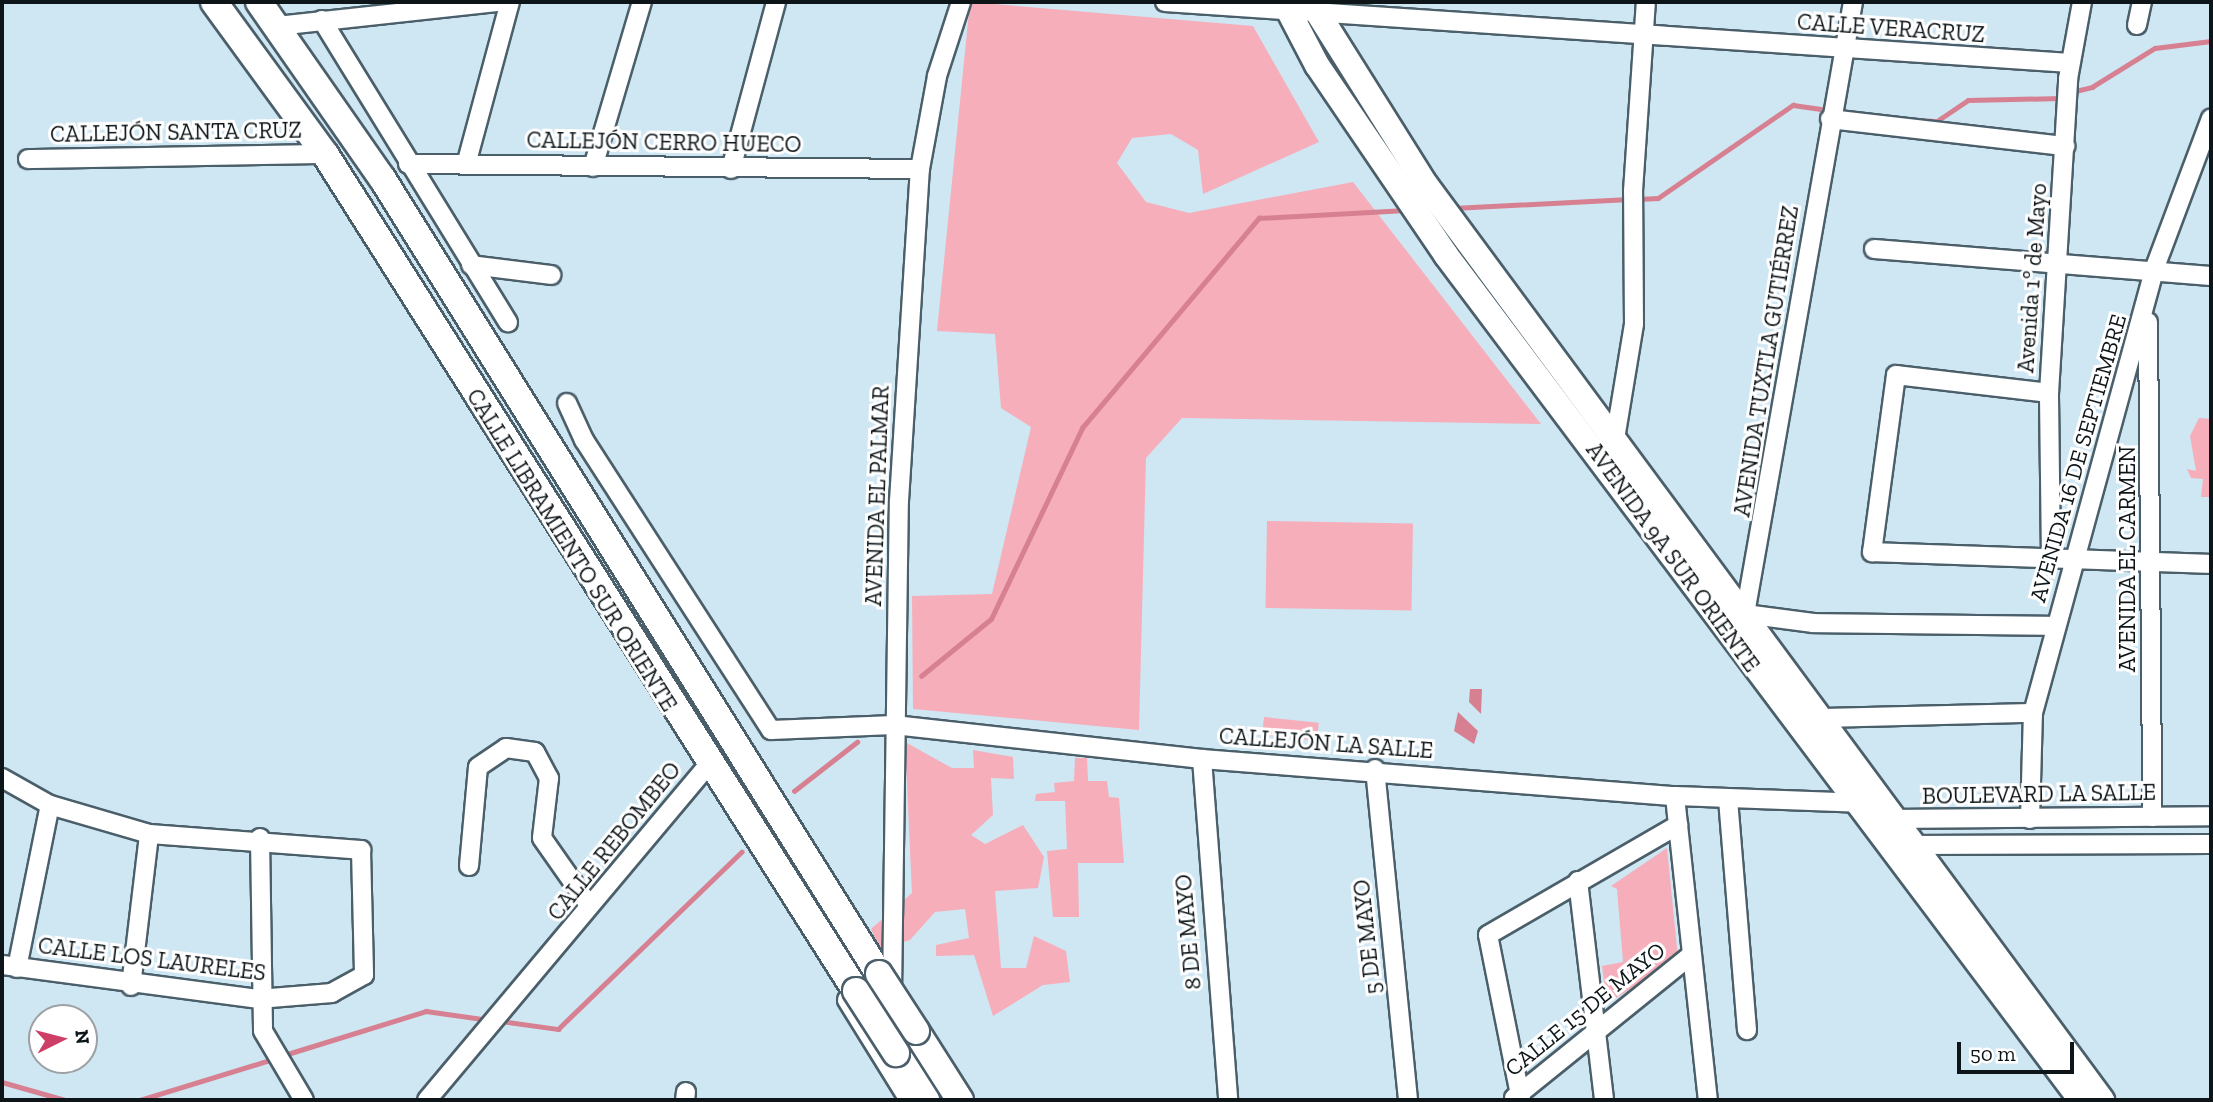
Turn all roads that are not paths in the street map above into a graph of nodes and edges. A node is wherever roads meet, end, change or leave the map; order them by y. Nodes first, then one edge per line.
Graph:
1 (214, 2) edge
2 (259, 2) edge
3 (497, 2) edge
4 (510, 2) edge
5 (642, 2) edge
6 (776, 2) edge
7 (961, 2) edge
8 (1166, 2) edge
9 (1646, 2) edge
10 (1853, 2) edge
11 (2082, 2) edge
12 (2142, 2) edge
13 (1286, 8) edge
14 (1314, 9) edge
15 (1409, 11) edge
16 (322, 20) junction
17 (2137, 24) dead end
18 (277, 26) junction
19 (1644, 32) junction
20 (1845, 52) junction
21 (2069, 71) junction
22 (1830, 116) junction
23 (2211, 117) edge
24 (2065, 146) junction
25 (325, 154) junction
26 (29, 159) dead end
27 (467, 161) junction
28 (408, 164) junction
29 (593, 167) junction
30 (732, 169) junction
31 (920, 169) junction
32 (1874, 249) dead end
33 (2057, 262) junction
34 (471, 265) junction
35 (2154, 270) junction
36 (551, 275) dead end
37 (2211, 276) edge
38 (2147, 301) junction
39 (508, 321) dead end
40 (2049, 393) junction
41 (567, 403) dead end
42 (1615, 439) junction
43 (1670, 532) junction
44 (2051, 559) junction
45 (2077, 561) junction
46 (2153, 562) junction
47 (2211, 564) edge
48 (1745, 614) junction
49 (2056, 626) junction
50 (2033, 713) junction
51 (1822, 718) junction
52 (894, 719) junction
53 (1202, 759) junction
54 (708, 765) junction
55 (1375, 769) junction
56 (2, 778) edge
57 (1675, 796) junction
58 (1728, 799) junction
59 (50, 805) junction
60 (1874, 811) junction
61 (2211, 816) edge
62 (2151, 817) junction
63 (2029, 819) junction
64 (1678, 825) junction
65 (149, 834) junction
66 (260, 838) junction
67 (2211, 844) edge
68 (1888, 845) junction
69 (1914, 845) junction
70 (469, 866) dead end
71 (1578, 881) junction
72 (797, 900) junction
73 (589, 905) junction
74 (1691, 955) junction
75 (10, 966) edge
76 (886, 973) junction
77 (131, 986) junction
78 (892, 998) dead end
79 (258, 999) junction
80 (1747, 1030) dead end
81 (1594, 1031) junction
82 (897, 1041) dead end
83 (2072, 1074) junction
84 (894, 1077) junction
85 (1517, 1098) edge
86 (304, 1100) edge
87 (427, 1100) edge
88 (894, 1100) edge
89 (909, 1100) edge
90 (926, 1100) edge
91 (960, 1100) edge
92 (974, 1100) edge
93 (1228, 1100) edge
94 (1408, 1100) edge
95 (1604, 1100) edge
96 (1708, 1100) edge
97 (2081, 1100) edge
98 (2102, 1100) edge

1 - 25 main road, CALLE LIBRAMIENTO SUR ORIENTE
2 - 18 main road, CALLE LIBRAMIENTO SUR ORIENTE
3 - 16 street
4 - 27 street
5 - 29 street
6 - 30 street
7 - 31 street, AVENIDA EL PALMAR
8 - 13 street, CALLE VERACRUZ
9 - 19 street
10 - 20 street
11 - 21 street, Avenida 1º de Mayo
12 - 17 street
13 - 14 street, CALLE VERACRUZ
13 - 43 main road, AVENIDA 9A SUR ORIENTE
14 - 15 street, CALLE VERACRUZ
14 - 42 main road, AVENIDA 9A SUR ORIENTE
15 - 19 street, CALLE VERACRUZ
16 - 18 street
16 - 28 street
18 - 76 main road, CALLE LIBRAMIENTO SUR ORIENTE
19 - 20 street, CALLE VERACRUZ
19 - 42 street
20 - 21 street, CALLE VERACRUZ
20 - 22 street, AVENIDA TUXTLA GUTIÉRREZ
21 - 24 street, Avenida 1º de Mayo
22 - 24 street
22 - 48 street, AVENIDA TUXTLA GUTIÉRREZ
23 - 35 street, AVENIDA 16 DE SEPTIEMBRE
24 - 33 street, Avenida 1º de Mayo
25 - 26 street, CALLEJÓN SANTA CRUZ
25 - 54 main road, CALLE LIBRAMIENTO SUR ORIENTE
27 - 28 street, CALLEJÓN CERRO HUECO
27 - 29 street, CALLEJÓN CERRO HUECO
28 - 34 street
29 - 30 street, CALLEJÓN CERRO HUECO
30 - 31 street, CALLEJÓN CERRO HUECO
31 - 52 street, AVENIDA EL PALMAR
32 - 33 street
33 - 35 street
33 - 40 street, Avenida 1º de Mayo
34 - 36 street
34 - 39 street
35 - 37 street
35 - 38 street, AVENIDA 16 DE SEPTIEMBRE
38 - 45 street, AVENIDA 16 DE SEPTIEMBRE
38 - 46 street, AVENIDA EL CARMEN
40 - 44 street, Avenida 1º de Mayo
40 - 44 street
41 - 52 street, CALLEJÓN LA SALLE
42 - 43 main road, AVENIDA 9A SUR ORIENTE
43 - 48 main road, AVENIDA 9A SUR ORIENTE
43 - 60 main road, AVENIDA 9A SUR ORIENTE
44 - 45 street
45 - 46 street
45 - 49 street, AVENIDA 16 DE SEPTIEMBRE
46 - 47 street
46 - 62 street, AVENIDA EL CARMEN
48 - 49 street
48 - 51 main road, AVENIDA 9A SUR ORIENTE
49 - 50 street, AVENIDA 16 DE SEPTIEMBRE
50 - 51 street
50 - 63 street, AVENIDA 16 DE SEPTIEMBRE
51 - 60 main road, AVENIDA 9A SUR ORIENTE
52 - 53 street, CALLEJÓN LA SALLE
52 - 76 street, AVENIDA EL PALMAR
53 - 55 street, CALLEJÓN LA SALLE
53 - 93 street, 8 DE MAYO
54 - 72 main road, CALLE LIBRAMIENTO SUR ORIENTE
54 - 73 street, CALLE REBOMBEO
55 - 57 street, CALLEJÓN LA SALLE
55 - 94 street, 5 DE MAYO
56 - 59 street
57 - 58 street, CALLEJÓN LA SALLE
57 - 64 street
58 - 60 street, CALLEJÓN LA SALLE
58 - 80 street
59 - 65 street
59 - 75 street
60 - 63 street, BOULEVARD LA SALLE
60 - 68 main road, AVENIDA 9A SUR ORIENTE
60 - 69 main road, AVENIDA 9A SUR ORIENTE
61 - 62 street, BOULEVARD LA SALLE
62 - 63 street, BOULEVARD LA SALLE
64 - 71 street
64 - 74 street
65 - 66 street
65 - 77 street
66 - 79 street
66 - 79 street, CALLE LOS LAURELES
67 - 69 street
68 - 69 street
68 - 83 main road, AVENIDA 9A SUR ORIENTE
69 - 83 main road, AVENIDA 9A SUR ORIENTE
70 - 73 street
71 - 81 street
71 - 85 street
72 - 84 street
72 - 90 main road, CALLE LIBRAMIENTO SUR ORIENTE, bridge
73 - 87 street, CALLE REBOMBEO
74 - 81 street, CALLE 15 DE MAYO
74 - 96 street
75 - 77 street, CALLE LOS LAURELES
76 - 78 street, AVENIDA EL PALMAR
76 - 91 main road, CALLE LIBRAMIENTO SUR ORIENTE, bridge
76 - 92 street
77 - 79 street, CALLE LOS LAURELES
79 - 86 street
81 - 85 street, CALLE 15 DE MAYO
81 - 95 street
82 - 84 street
83 - 97 main road, AVENIDA 9A SUR ORIENTE
83 - 98 main road, AVENIDA 9A SUR ORIENTE
84 - 88 street
84 - 89 street

